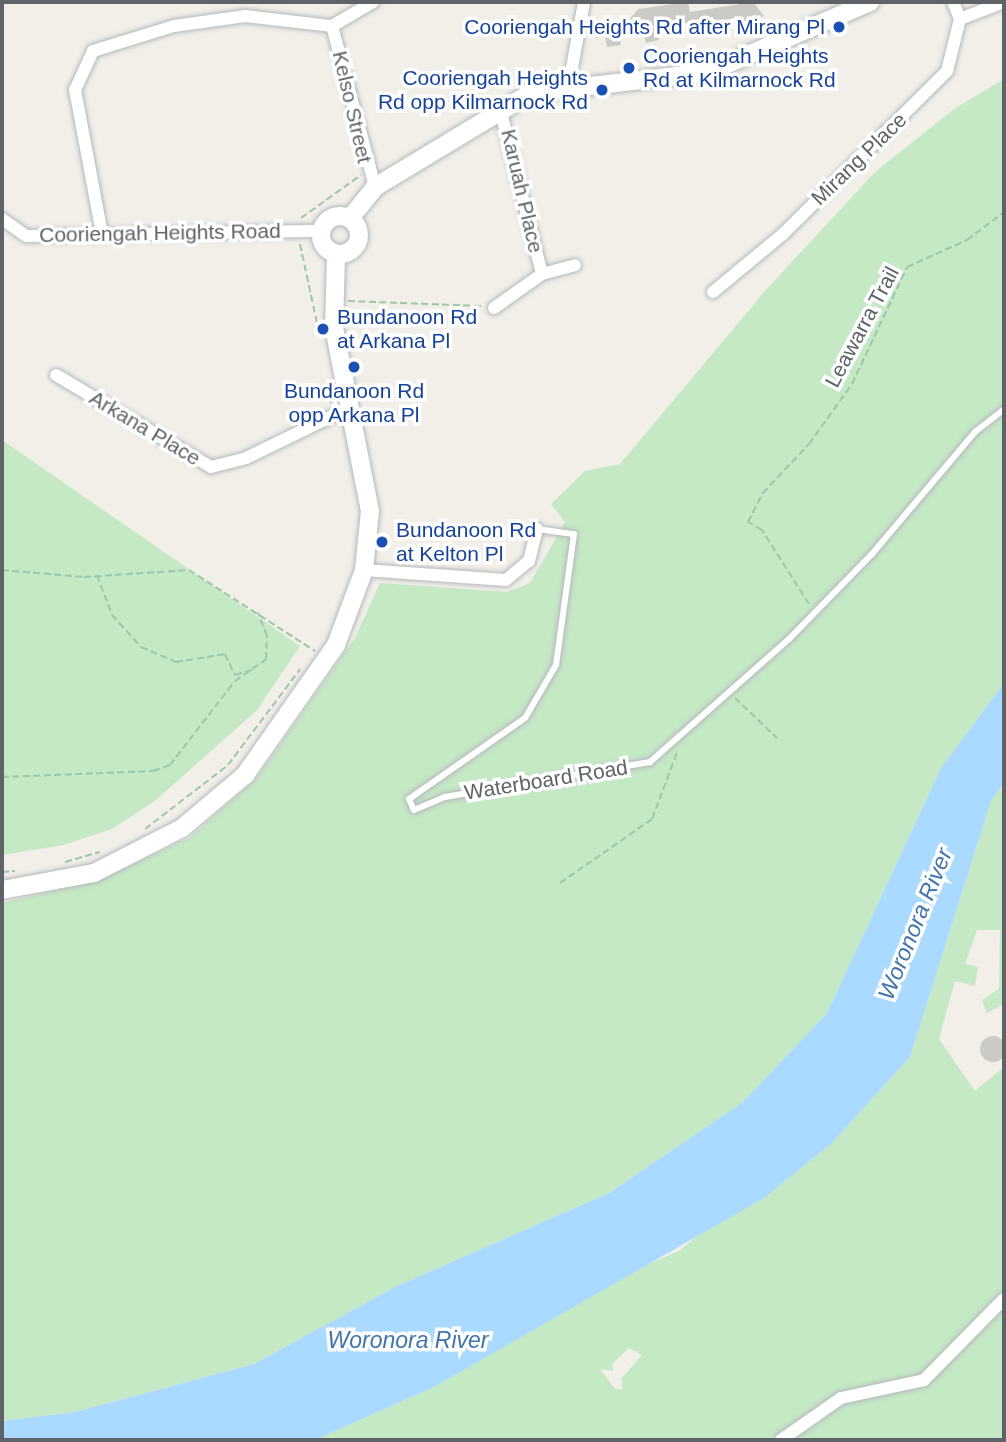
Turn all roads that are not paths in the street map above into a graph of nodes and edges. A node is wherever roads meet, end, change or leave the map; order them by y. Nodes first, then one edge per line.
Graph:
1 (373, 2) edge
2 (584, 2) edge
3 (870, 2) edge
4 (953, 2) edge
5 (1004, 2) edge
6 (960, 19) junction
7 (332, 26) junction
8 (569, 83) junction
9 (500, 109) junction
10 (370, 179) junction
11 (351, 217) junction
12 (2, 219) edge
13 (324, 232) junction
14 (102, 233) junction
15 (337, 255) junction
16 (575, 265) dead end
17 (542, 274) junction
18 (713, 292) dead end
19 (494, 307) road end
20 (56, 375) dead end
21 (1004, 409) edge
22 (342, 410) junction
23 (537, 528) joint
24 (364, 570) junction
25 (2, 890) edge
26 (1004, 1299) edge
27 (781, 1440) edge

1 - 7 street
2 - 8 street
3 - 8 street
4 - 6 street
5 - 6 street
6 - 18 street, Mirang Place
7 - 10 street, Kelso Street
7 - 14 street
8 - 9 street
9 - 10 street
9 - 17 street, Karuah Place
10 - 11 street
11 - 13 street
11 - 15 street
12 - 14 street, Cooriengah Heights Road
13 - 14 street, Cooriengah Heights Road
13 - 15 street
15 - 22 street
16 - 17 street, Karuah Place
17 - 19 street, Karuah Place
20 - 22 street, Arkana Place
21 - 23 lane, Waterboard Road
22 - 24 street
23 - 24 street
24 - 25 street
26 - 27 street

